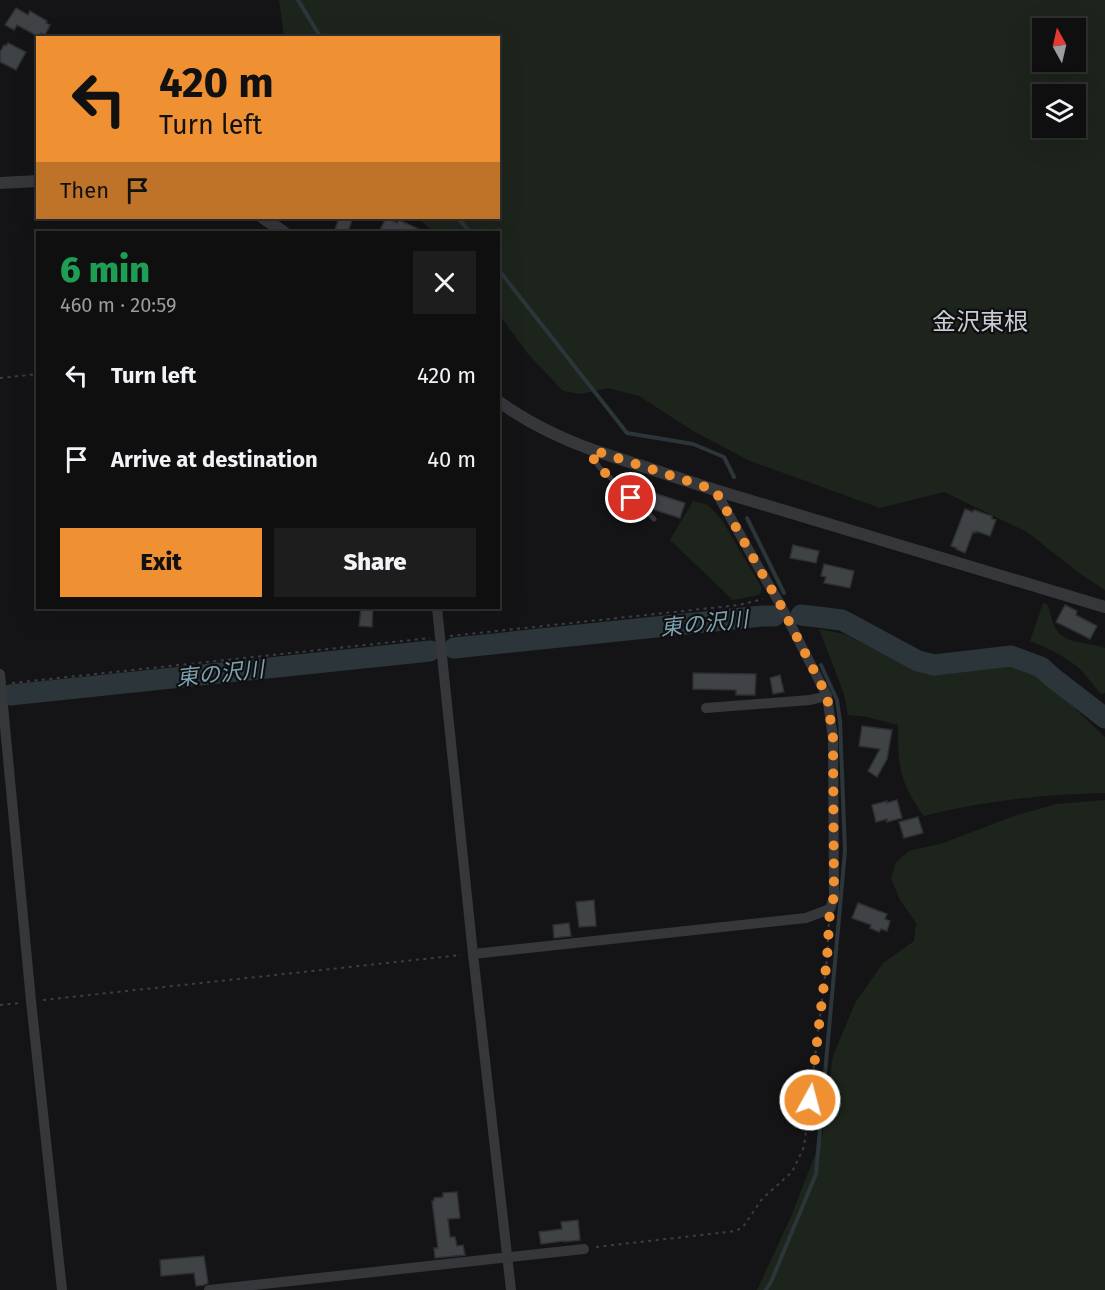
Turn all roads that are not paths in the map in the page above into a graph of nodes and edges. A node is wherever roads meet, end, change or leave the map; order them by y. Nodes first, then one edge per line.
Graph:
1 (36, 181) edge
2 (0, 183) edge
3 (264, 219) edge
4 (282, 231) edge
5 (500, 402) edge
6 (593, 450) junction
7 (715, 490) junction
8 (654, 519) dead end
9 (1105, 607) edge
10 (436, 609) edge
11 (1, 679) edge
12 (827, 696) junction
13 (706, 708) dead end
14 (473, 954) junction
15 (584, 1249) road end
16 (508, 1258) junction
17 (62, 1290) edge
18 (209, 1290) edge
19 (511, 1290) edge

1 - 2 street
3 - 4 street
5 - 6 street
6 - 7 street
6 - 8 lane
7 - 9 street
7 - 12 street
10 - 14 street
11 - 17 street
12 - 13 street
12 - 14 street
14 - 16 street
15 - 16 street
16 - 18 street
16 - 19 street

